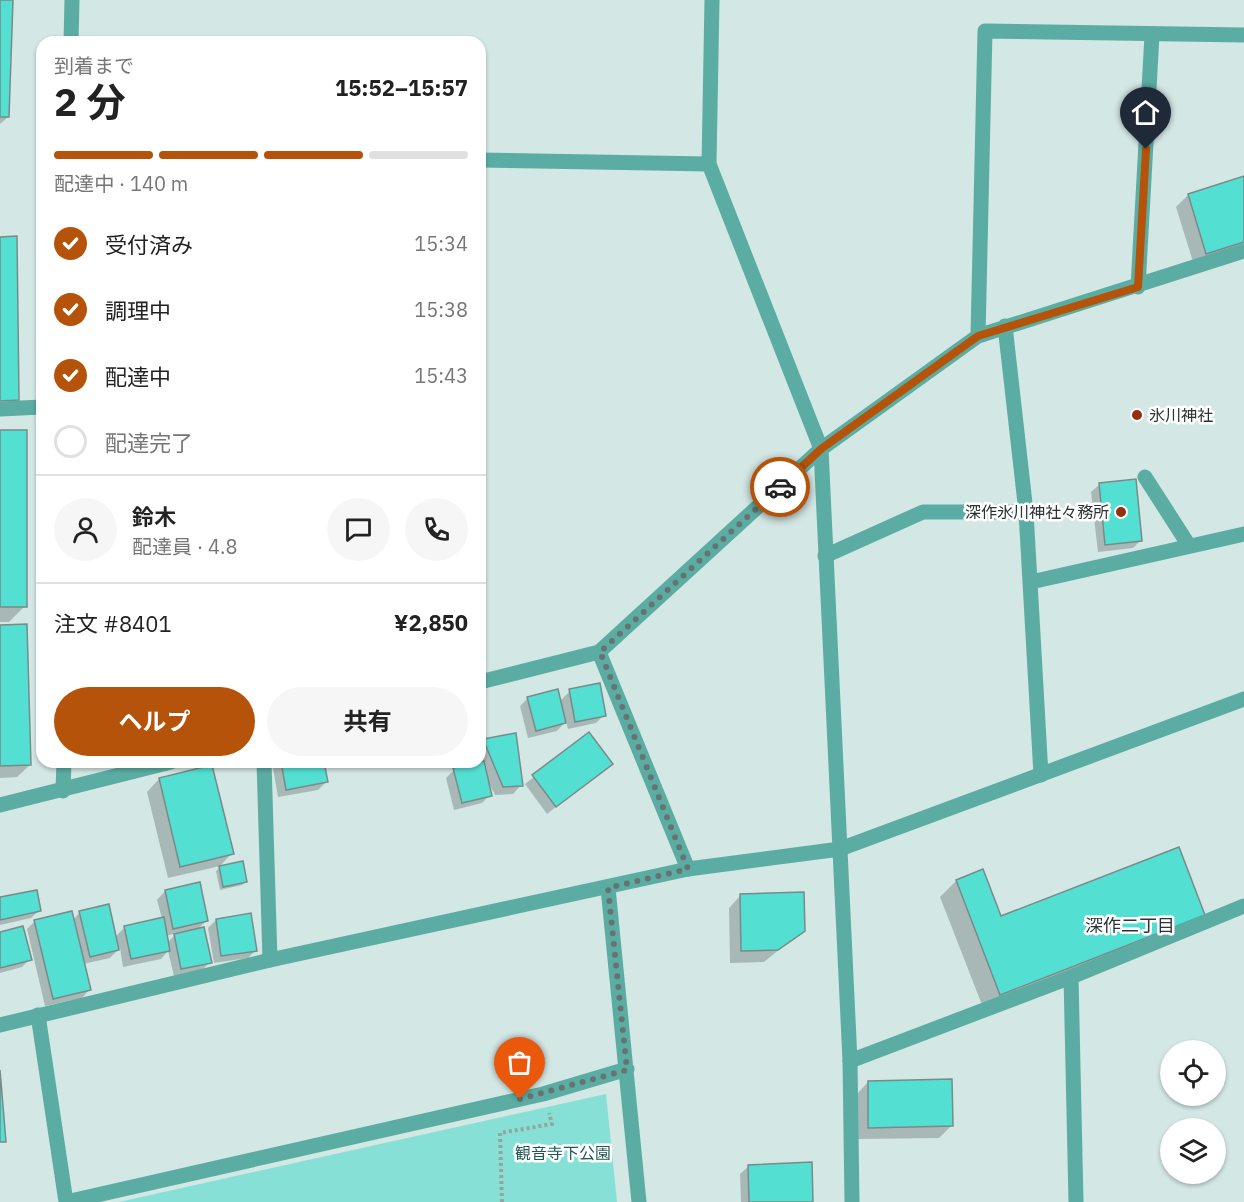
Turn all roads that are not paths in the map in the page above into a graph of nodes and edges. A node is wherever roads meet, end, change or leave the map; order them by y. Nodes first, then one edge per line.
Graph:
1 (72, 0) edge
2 (712, 0) edge
3 (1152, 35) junction
4 (1244, 35) edge
5 (71, 36) edge
6 (486, 160) edge
7 (709, 164) junction
8 (1244, 251) edge
9 (1138, 287) junction
10 (1005, 327) junction
11 (978, 336) junction
12 (36, 407) edge
13 (0, 409) edge
14 (821, 449) junction
15 (1145, 477) dead end
16 (1026, 512) junction
17 (1244, 534) edge
18 (1188, 544) junction
19 (825, 556) junction
20 (1031, 582) junction
21 (600, 652) junction
22 (486, 680) edge
23 (1244, 699) edge
24 (64, 768) edge
25 (149, 768) edge
26 (264, 768) edge
27 (1041, 775) junction
28 (63, 791) junction
29 (0, 805) edge
30 (840, 849) junction
31 (688, 869) junction
32 (608, 888) junction
33 (1244, 906) edge
34 (270, 960) junction
35 (1071, 977) junction
36 (38, 1015) junction
37 (0, 1025) edge
38 (850, 1061) junction
39 (627, 1070) junction
40 (66, 1202) edge
41 (639, 1202) edge
42 (852, 1202) edge
43 (1076, 1202) edge

1 - 5 street
2 - 7 street
3 - 4 street
3 - 9 street
3 - 11 street
6 - 7 street
7 - 14 street
8 - 9 street
9 - 10 street
10 - 11 street
10 - 16 street
11 - 14 street
12 - 13 street
14 - 19 street
14 - 21 street
15 - 18 street
16 - 19 street
16 - 20 street
17 - 18 street
18 - 20 street
19 - 30 street
20 - 27 street
21 - 22 street
21 - 31 street
23 - 27 street
24 - 28 street
25 - 28 street
26 - 34 street
27 - 30 street
28 - 29 street
30 - 31 street
30 - 38 street
31 - 32 street
32 - 34 street
32 - 39 street
33 - 35 street
34 - 36 street
35 - 38 street
35 - 43 street
36 - 37 street
36 - 40 street
38 - 42 street
39 - 40 street
39 - 41 street

